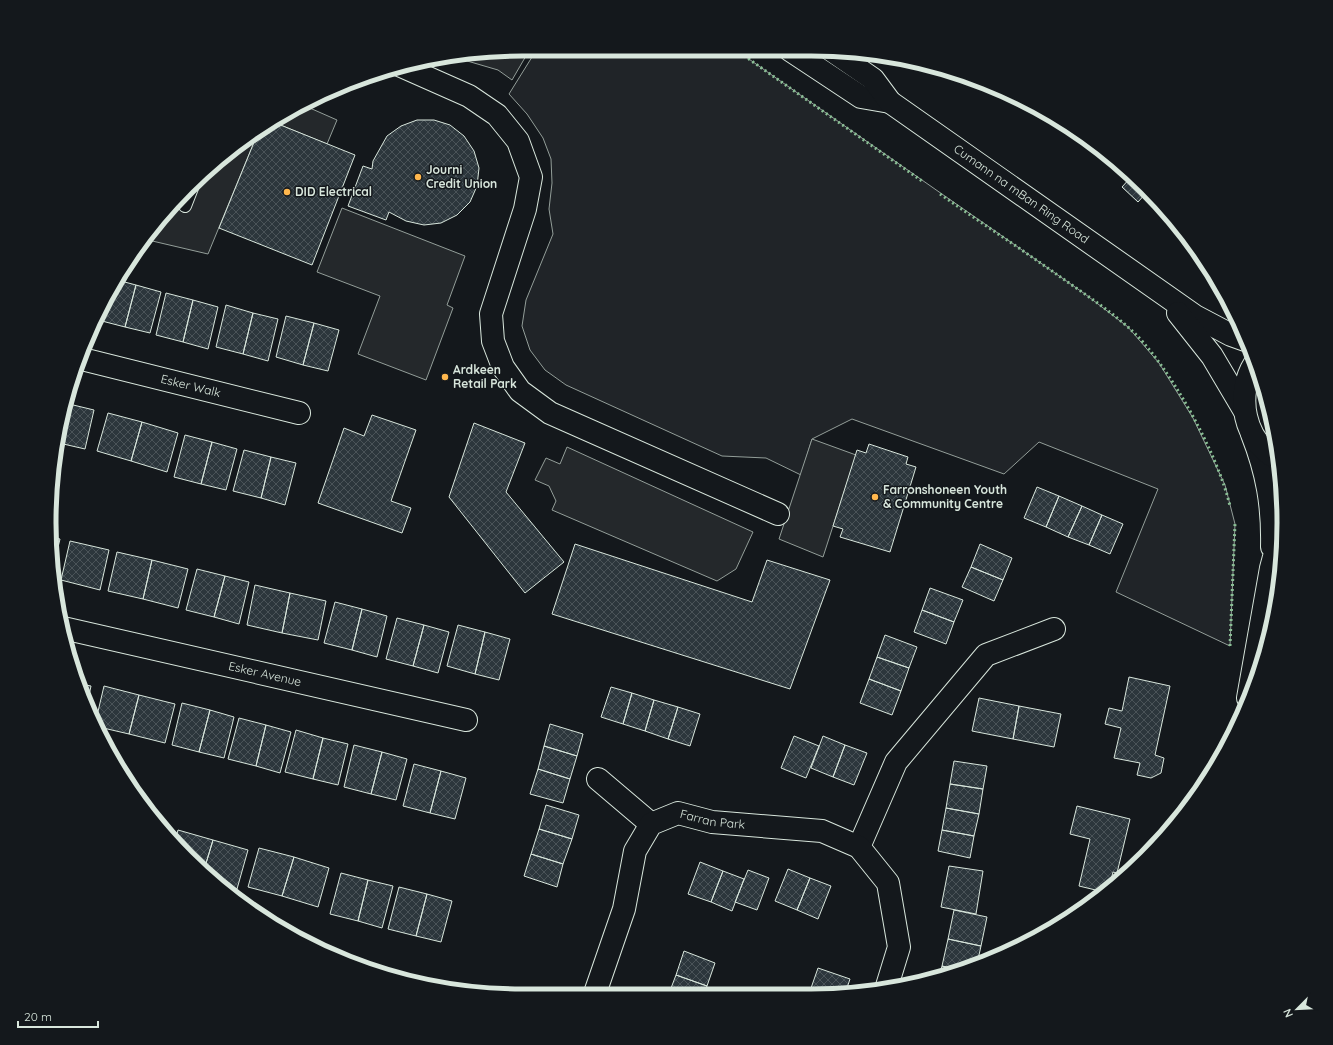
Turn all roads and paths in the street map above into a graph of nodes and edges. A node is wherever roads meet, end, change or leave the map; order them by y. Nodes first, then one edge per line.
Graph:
1 (799, 56) edge
2 (841, 57) edge
3 (410, 70) edge
4 (890, 102) junction
5 (188, 198) edge
6 (185, 206) dead end
7 (1152, 288) junction
8 (1238, 337) edge
9 (86, 361) edge
10 (1251, 370) edge
11 (299, 413) dead end
12 (1247, 419) junction
13 (1272, 454) edge
14 (778, 514) dead end
15 (1276, 549) edge
16 (1271, 568) junction
17 (69, 629) edge
18 (1054, 629) dead end
19 (1255, 664) edge
20 (466, 720) dead end
21 (598, 779) dead end
22 (651, 824) junction
23 (859, 847) junction
24 (888, 982) edge
25 (596, 989) edge

1 - 4 street, Cumann na mBan Ring Road
2 - 4 street, Cumann na mBan Ring Road
3 - 14 street
4 - 7 street, Cumann na mBan Ring Road
5 - 6 lane
7 - 8 street, Cumann na mBan Ring Road
7 - 12 street, Cumann na mBan Ring Road
9 - 11 street, Esker Walk
10 - 12 street
12 - 13 street
12 - 16 street
15 - 16 street
16 - 19 street
17 - 20 street, Esker Avenue
18 - 23 street
21 - 22 street
22 - 23 street, Farran Park
22 - 25 street
23 - 24 street, Farran Park

